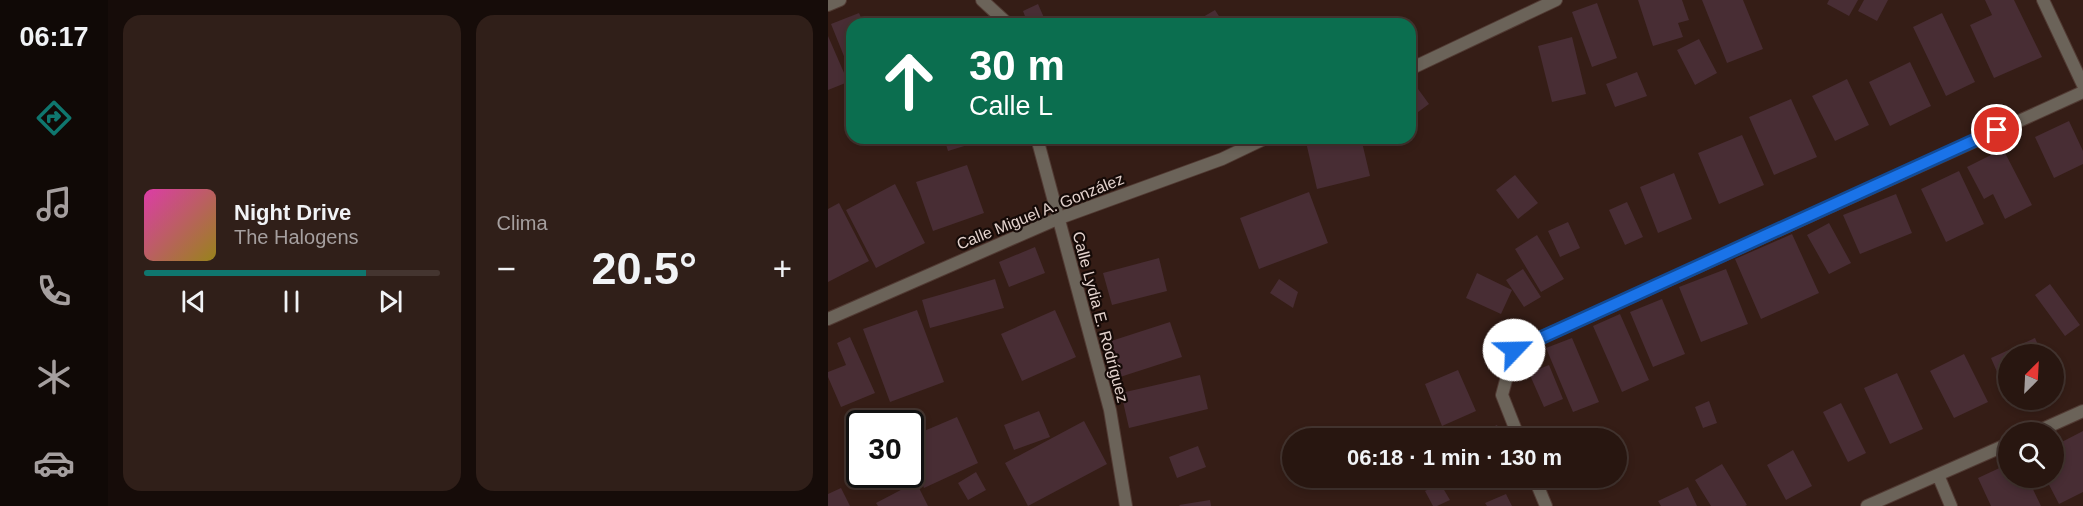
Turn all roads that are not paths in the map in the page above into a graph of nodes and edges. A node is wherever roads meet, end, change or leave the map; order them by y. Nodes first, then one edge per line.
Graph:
1 (840, 0) edge
2 (982, 0) edge
3 (1556, 0) edge
4 (2043, 0) edge
5 (828, 5) edge
6 (1002, 18) edge
7 (1416, 66) edge
8 (2083, 85) edge
9 (2083, 92) edge
10 (1038, 144) edge
11 (1253, 144) edge
12 (1057, 219) junction
13 (828, 319) edge
14 (2083, 411) edge
15 (2058, 422) edge
16 (1515, 428) edge
17 (1998, 448) edge
18 (1938, 475) junction
19 (1539, 488) edge
20 (1126, 506) edge
21 (1546, 506) edge
22 (1867, 506) edge
23 (1951, 506) edge

1 - 5 street
2 - 6 street
3 - 7 street
4 - 8 street
9 - 16 street
10 - 12 street, Calle Lydia E. Rodríguez
11 - 12 street, Calle Miguel A. González
12 - 13 street, Calle Miguel A. González
12 - 20 street, Calle Lydia E. Rodríguez
14 - 15 street
17 - 18 street
18 - 22 street
18 - 23 street
19 - 21 street

